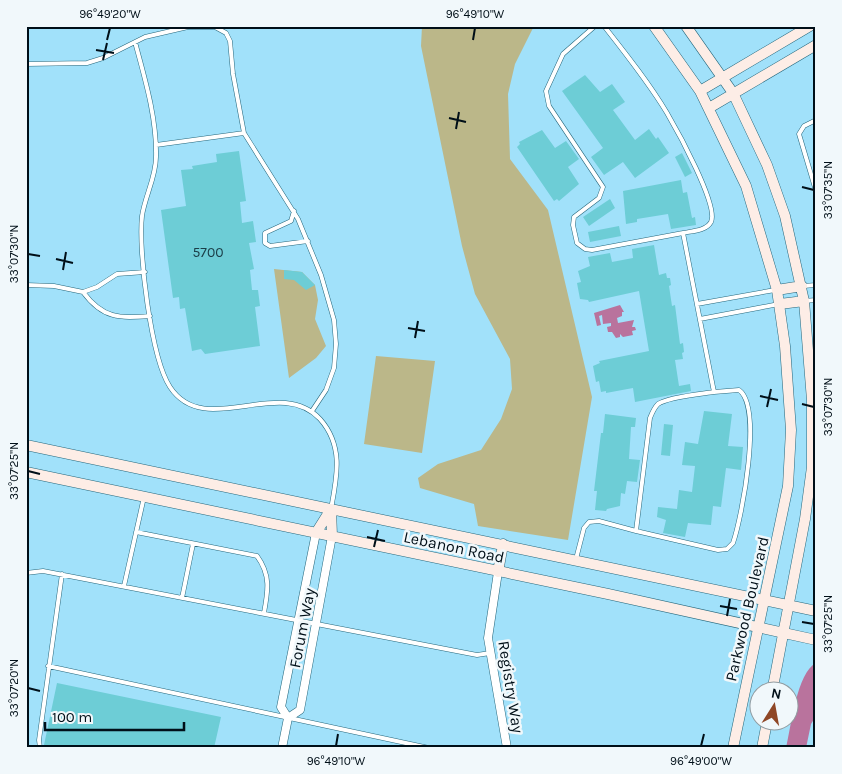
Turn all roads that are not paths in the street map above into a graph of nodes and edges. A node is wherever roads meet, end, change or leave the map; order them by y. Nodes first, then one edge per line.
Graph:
1 (595, 26) edge
2 (604, 26) edge
3 (654, 26) edge
4 (686, 26) edge
5 (810, 26) edge
6 (135, 42) junction
7 (816, 45) edge
8 (26, 64) edge
9 (723, 78) junction
10 (700, 91) junction
11 (733, 93) junction
12 (709, 108) junction
13 (816, 120) edge
14 (244, 133) junction
15 (156, 145) junction
16 (816, 190) edge
17 (294, 211) junction
18 (683, 233) junction
19 (308, 241) junction
20 (145, 272) junction
21 (26, 284) edge
22 (816, 285) edge
23 (802, 286) junction
24 (777, 290) junction
25 (83, 292) junction
26 (816, 300) edge
27 (804, 301) junction
28 (697, 304) junction
29 (780, 304) junction
30 (150, 316) junction
31 (700, 320) junction
32 (714, 392) junction
33 (312, 411) junction
34 (26, 445) edge
35 (814, 468) edge
36 (26, 472) edge
37 (144, 497) junction
38 (330, 509) junction
39 (636, 531) junction
40 (136, 532) junction
41 (316, 533) junction
42 (332, 536) junction
43 (194, 544) junction
44 (503, 544) junction
45 (575, 559) junction
46 (498, 572) junction
47 (26, 573) edge
48 (62, 574) junction
49 (124, 586) junction
50 (182, 598) junction
51 (764, 601) junction
52 (788, 605) junction
53 (816, 611) edge
54 (264, 613) junction
55 (298, 620) junction
56 (317, 623) junction
57 (758, 627) junction
58 (783, 633) junction
59 (816, 640) edge
60 (490, 653) junction
61 (48, 666) junction
62 (774, 682) edge
63 (288, 718) junction
64 (765, 732) edge
65 (40, 748) edge
66 (282, 748) edge
67 (429, 748) edge
68 (506, 748) edge
69 (733, 748) edge
70 (762, 748) edge

1 - 18 lane
2 - 18 lane
3 - 10 main road, Parkwood Boulevard
4 - 9 main road
5 - 9 main road
6 - 8 lane
6 - 14 lane
6 - 15 lane
7 - 11 main road
9 - 10 main road
9 - 11 main road
10 - 12 main road, Parkwood Boulevard
11 - 12 main road
11 - 23 main road
12 - 24 main road, Parkwood Boulevard
13 - 16 lane
14 - 15 lane
14 - 17 lane
15 - 20 lane
17 - 19 lane
17 - 19 lane
18 - 28 lane
19 - 33 lane
20 - 25 lane
20 - 30 lane
21 - 25 lane
22 - 23 lane
23 - 24 main road
23 - 27 main road
24 - 28 lane
24 - 29 main road, Parkwood Boulevard
25 - 30 lane
26 - 27 lane
27 - 29 main road
27 - 35 main road
28 - 31 lane
29 - 31 lane
29 - 51 main road, Parkwood Boulevard
30 - 33 lane
31 - 32 lane
32 - 39 lane
32 - 39 lane
33 - 38 lane
34 - 38 main road, Lebanon Road
35 - 52 main road
36 - 37 main road, Lebanon Road
37 - 40 lane
37 - 41 main road, Lebanon Road
38 - 41 main road
38 - 42 main road
38 - 44 main road, Lebanon Road
39 - 45 lane
40 - 43 lane
40 - 49 lane
41 - 42 main road, Lebanon Road
41 - 55 street, Forum Way
42 - 46 main road, Lebanon Road
42 - 56 street, Forum Way
43 - 50 lane
43 - 54 lane
44 - 45 main road, Lebanon Road
44 - 46 main road
45 - 51 main road, Lebanon Road
46 - 57 main road, Lebanon Road
46 - 60 street, Registry Way
47 - 48 lane
48 - 49 lane
48 - 61 lane
49 - 50 lane
50 - 54 lane
51 - 52 main road, Lebanon Road
51 - 57 main road, Parkwood Boulevard
52 - 53 main road, Lebanon Road
52 - 58 main road
54 - 55 lane
55 - 56 lane
55 - 63 street, Forum Way
56 - 60 lane
56 - 63 street, Forum Way
57 - 58 main road, Lebanon Road
57 - 69 main road, Parkwood Boulevard
58 - 59 main road, Lebanon Road
58 - 62 main road
60 - 68 street, Registry Way
61 - 63 lane
61 - 65 lane
63 - 66 street, Forum Way
63 - 67 lane
64 - 70 main road

